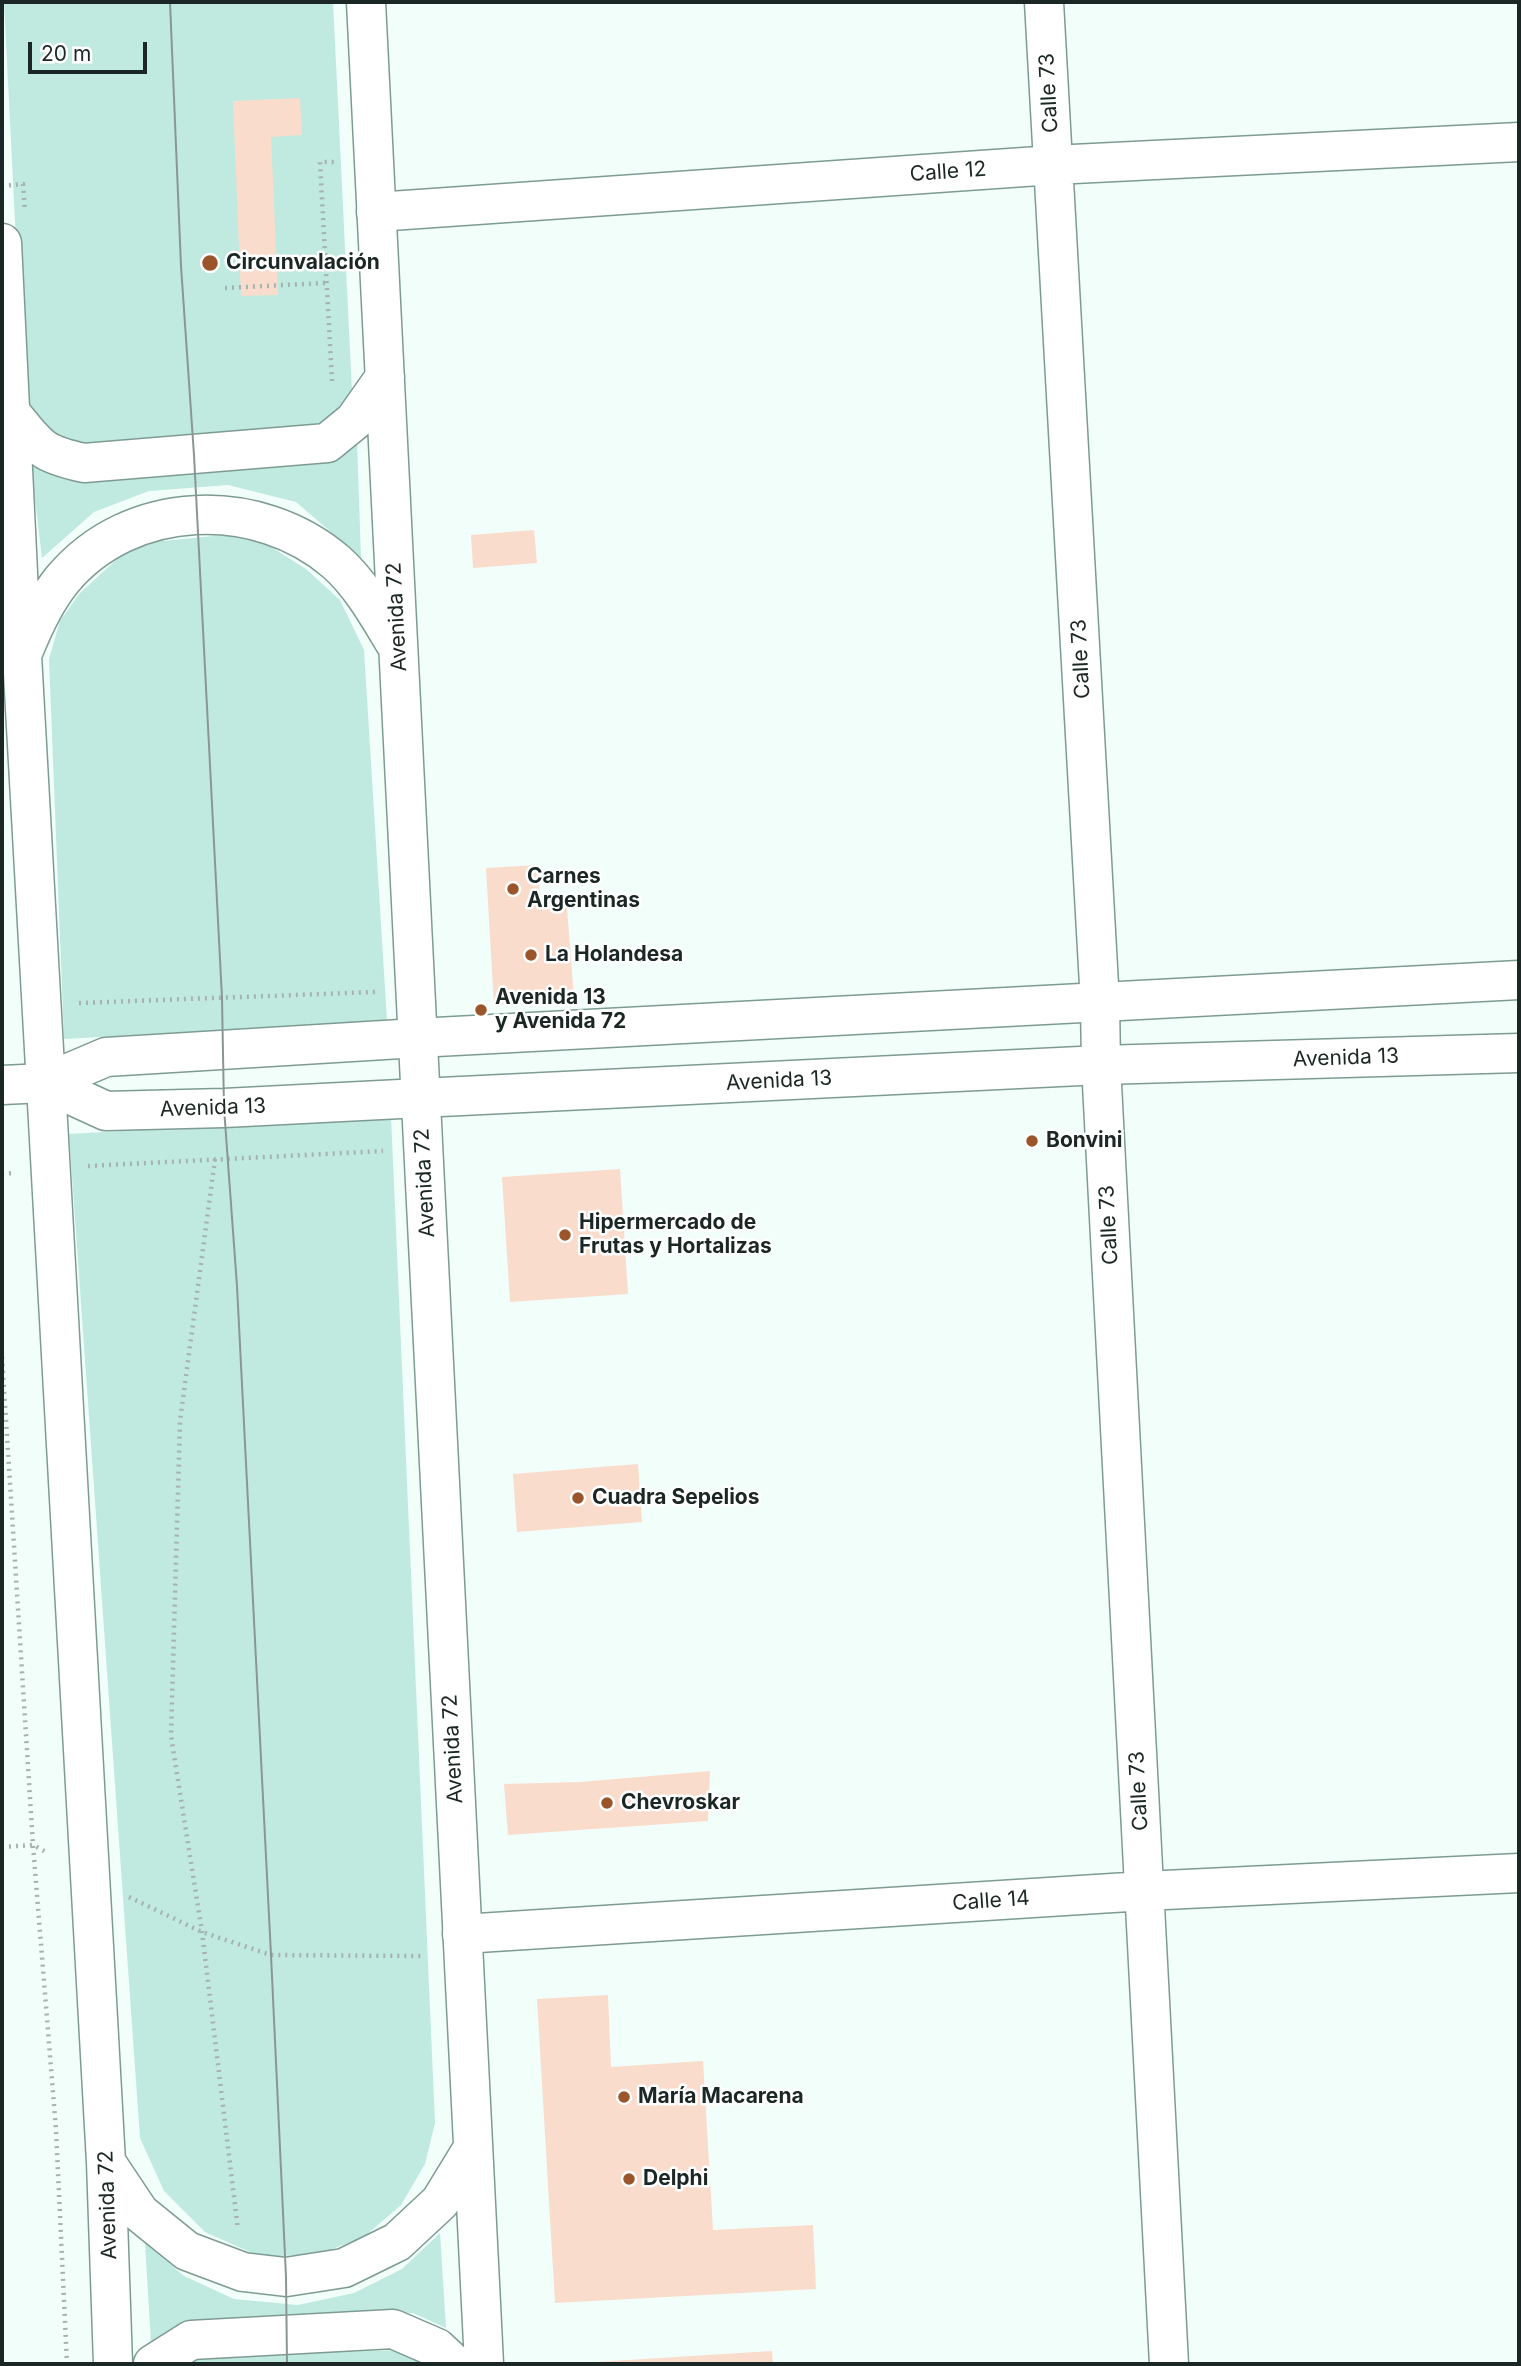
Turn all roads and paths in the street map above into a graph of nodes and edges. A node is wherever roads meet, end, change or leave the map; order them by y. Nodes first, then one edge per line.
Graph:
1 (366, 2) edge
2 (1044, 2) edge
3 (1519, 142) edge
4 (374, 162) junction
5 (1053, 165) junction
6 (2, 186) edge
7 (376, 212) junction
8 (13, 234) edge
9 (326, 283) junction
10 (225, 288) dead end
11 (385, 377) junction
12 (332, 383) dead end
13 (11, 413) junction
14 (398, 648) junction
15 (22, 655) junction
16 (1519, 980) edge
17 (415, 990) junction
18 (1100, 1003) junction
19 (42, 1006) junction
20 (418, 1038) junction
21 (1519, 1053) edge
22 (1101, 1065) junction
23 (46, 1083) junction
24 (2, 1085) edge
25 (420, 1098) junction
26 (423, 1149) junction
27 (215, 1158) junction
28 (51, 1170) junction
29 (2, 1174) edge
30 (2, 1357) edge
31 (33, 1844) junction
32 (2, 1847) edge
33 (1519, 1873) edge
34 (90, 1875) junction
35 (1144, 1891) junction
36 (202, 1931) junction
37 (463, 1945) junction
38 (473, 2148) junction
39 (106, 2162) junction
40 (243, 2272) junction
41 (67, 2364) edge
42 (113, 2364) edge
43 (153, 2364) edge
44 (454, 2364) edge
45 (484, 2364) edge
46 (1169, 2364) edge

1 - 4 main road, Avenida 72
2 - 5 main road, Calle 73
3 - 5 main road, Calle 12
4 - 7 main road, Avenida 72
4 - 9 path
5 - 7 main road, Calle 12
5 - 18 main road, Calle 73
6 - 8 path
7 - 11 main road, Avenida 72
8 - 13 main road, Avenida 72
9 - 10 path
9 - 12 path
11 - 13 main road
11 - 14 main road, Avenida 72
13 - 15 main road, Avenida 72
14 - 15 main road
14 - 17 main road, Avenida 72
15 - 19 main road, Avenida 72
16 - 18 main road, Avenida 13
17 - 19 path
17 - 20 main road, Avenida 72
18 - 20 main road, Avenida 13
18 - 22 main road, Calle 73
19 - 23 main road, Avenida 72
20 - 23 main road, Avenida 13
20 - 25 main road, Avenida 72
21 - 22 main road, Avenida 13
22 - 25 main road, Avenida 13
22 - 35 main road, Calle 73
23 - 24 main road, Avenida 13
23 - 25 main road, Avenida 13
23 - 28 main road, Avenida 72
25 - 26 main road, Avenida 72
26 - 27 path
26 - 37 main road, Avenida 72
27 - 28 path
27 - 36 path
28 - 29 path
28 - 34 main road, Avenida 72
30 - 31 path
31 - 32 path
31 - 34 path
31 - 41 path
33 - 35 main road, Calle 14
34 - 36 path
34 - 39 main road, Avenida 72
35 - 37 main road, Calle 14
35 - 46 main road, Calle 73
36 - 37 path
36 - 40 path
37 - 38 main road, Avenida 72
38 - 40 main road
38 - 45 main road, Avenida 72
39 - 40 main road
39 - 42 main road, Avenida 72
43 - 44 main road

